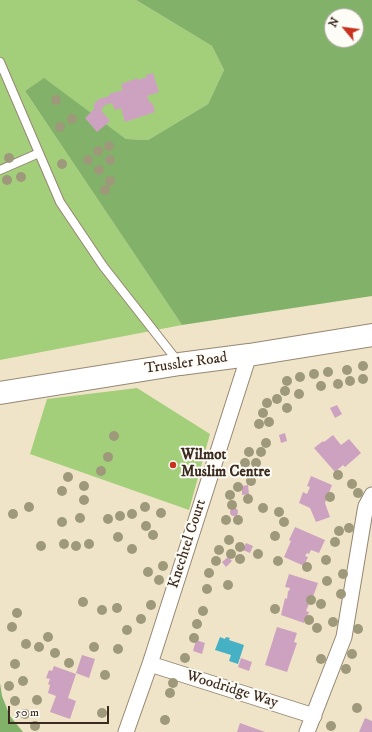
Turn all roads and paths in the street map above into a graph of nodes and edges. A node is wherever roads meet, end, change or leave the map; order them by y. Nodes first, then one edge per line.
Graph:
1 (0, 62) edge
2 (39, 153) junction
3 (0, 170) edge
4 (372, 335) edge
5 (249, 355) junction
6 (180, 364) junction
7 (0, 393) edge
8 (372, 494) edge
9 (150, 664) junction
10 (314, 716) junction
11 (126, 732) edge
12 (307, 732) edge

1 - 2 lane
2 - 3 lane
2 - 6 lane
4 - 5 main road, Trussler Road
5 - 6 main road, Trussler Road
5 - 9 street, Knechtel Court
6 - 7 main road, Trussler Road
8 - 10 street
9 - 10 street, Woodridge Way
9 - 11 street, Knechtel Court
10 - 12 street

